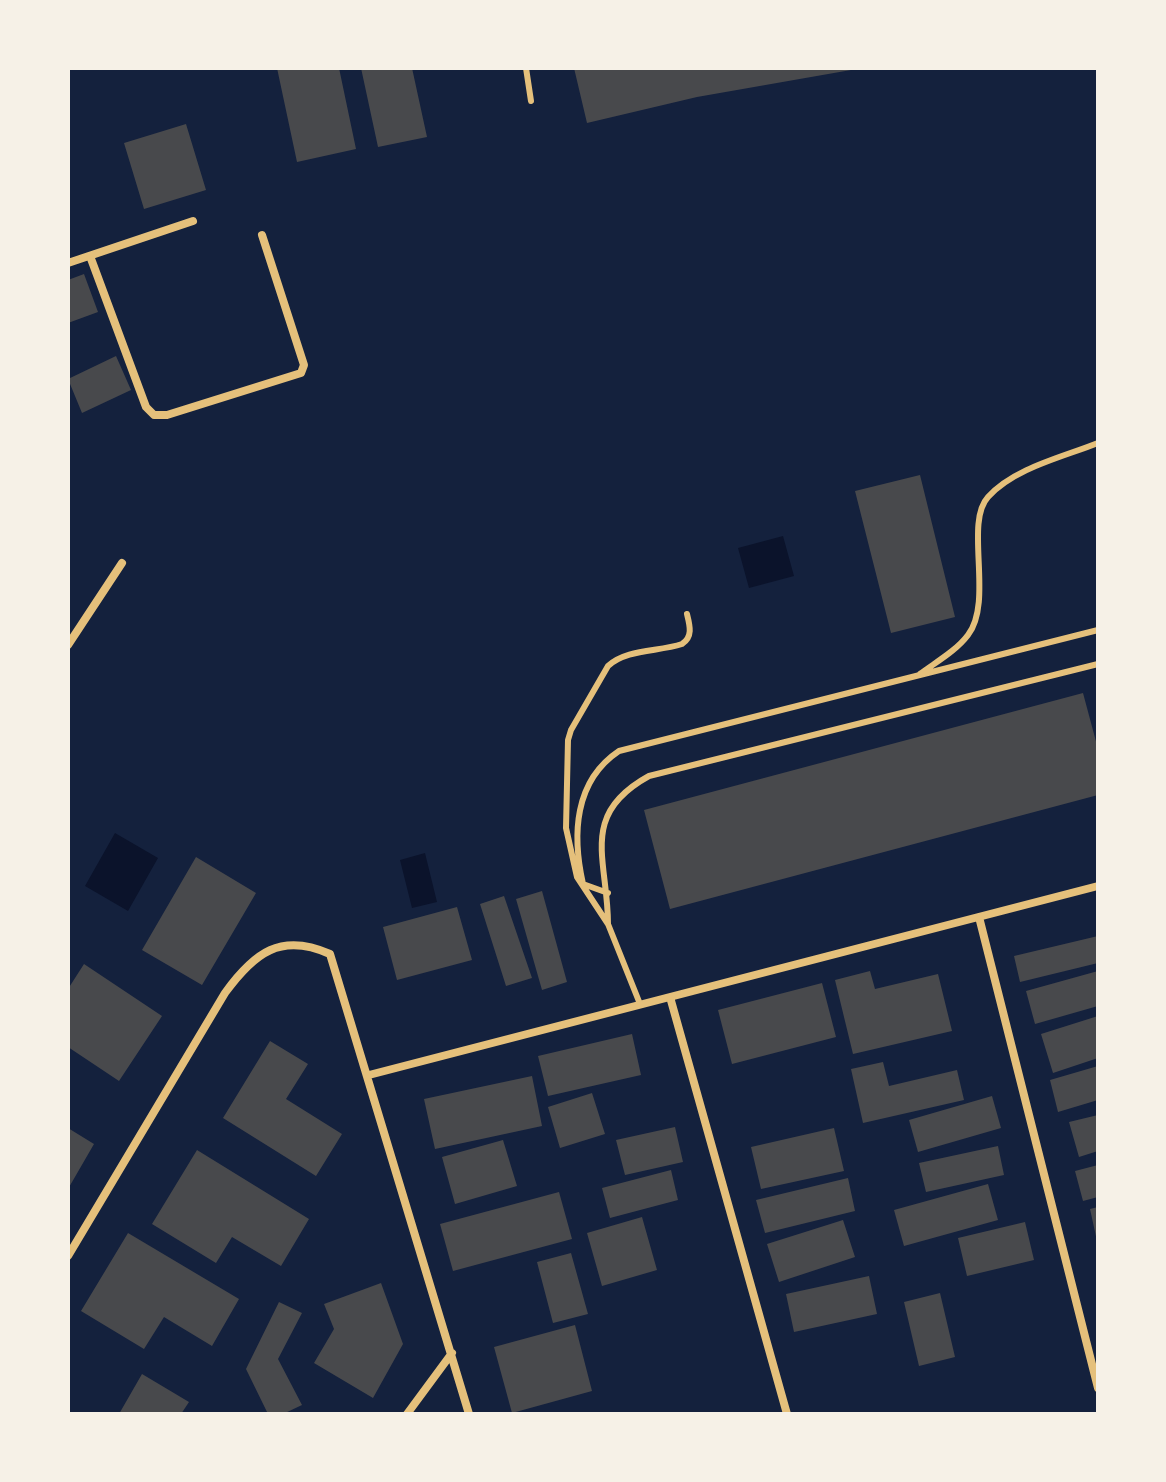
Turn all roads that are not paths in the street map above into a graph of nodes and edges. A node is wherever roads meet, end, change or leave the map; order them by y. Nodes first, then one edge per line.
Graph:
1 (526, 68) edge
2 (531, 101) dead end
3 (193, 221) dead end
4 (262, 235) dead end
5 (90, 256) junction
6 (68, 263) edge
7 (1098, 443) edge
8 (122, 563) dead end
9 (687, 614) dead end
10 (1098, 630) edge
11 (68, 645) edge
12 (1098, 664) edge
13 (917, 676) junction
14 (583, 884) junction
15 (1098, 886) edge
16 (608, 893) junction
17 (979, 917) junction
18 (608, 924) junction
19 (670, 997) junction
20 (640, 1004) junction
21 (369, 1075) junction
22 (68, 1256) edge
23 (452, 1353) junction
24 (1098, 1388) edge
25 (407, 1414) edge
26 (469, 1414) edge
27 (787, 1414) edge

1 - 2 lane
3 - 5 street
4 - 5 street
5 - 6 street
7 - 13 lane
8 - 11 street
9 - 14 lane
10 - 13 lane
12 - 16 lane
13 - 14 lane
14 - 16 lane
14 - 18 lane
15 - 17 street
16 - 18 lane
17 - 19 street
17 - 24 street
18 - 20 lane
19 - 20 street
19 - 27 street
20 - 21 street
21 - 22 street
21 - 23 street
23 - 25 street
23 - 26 street

